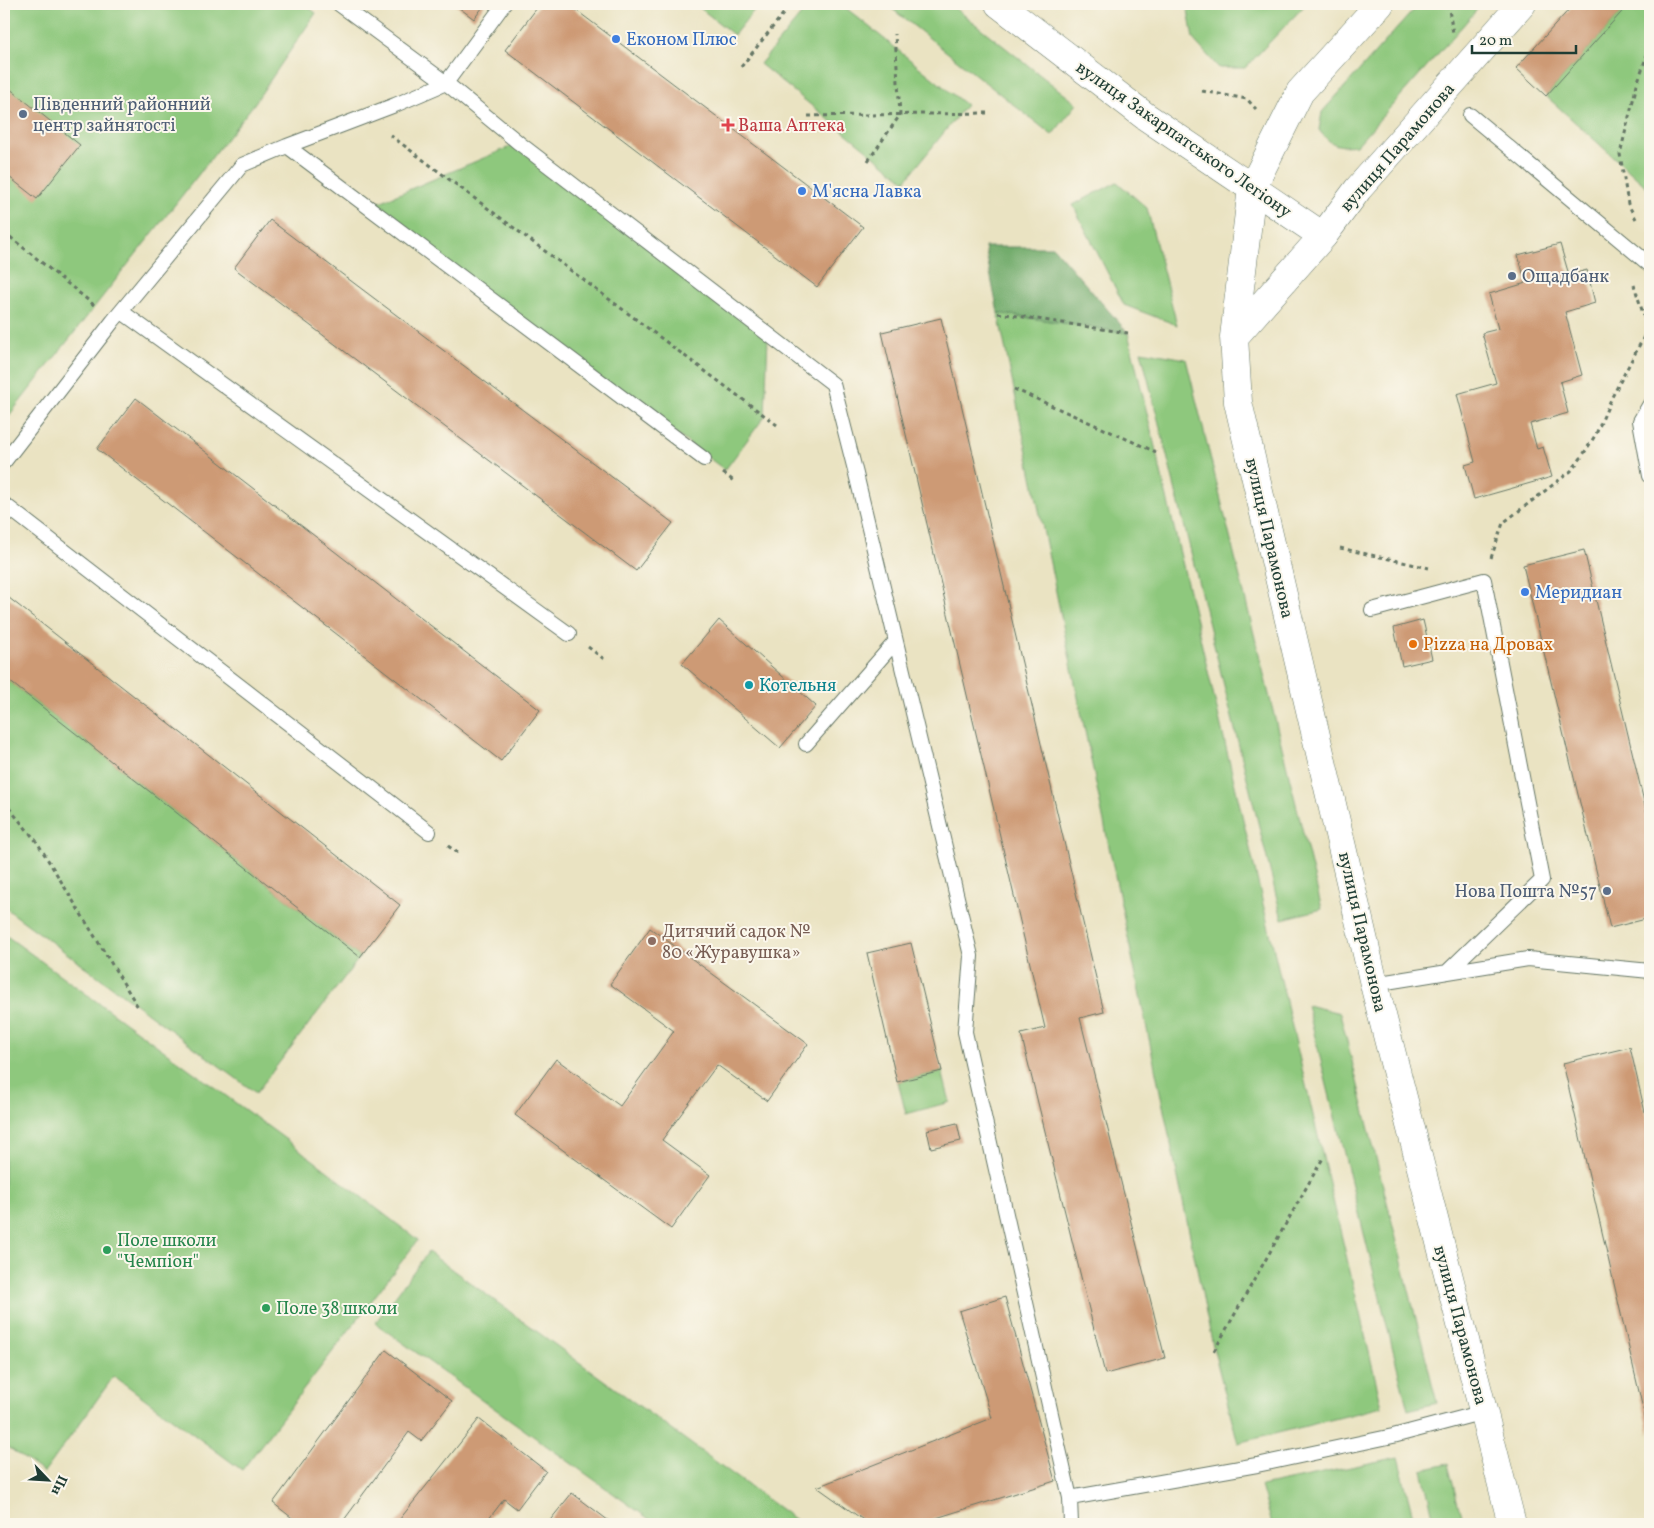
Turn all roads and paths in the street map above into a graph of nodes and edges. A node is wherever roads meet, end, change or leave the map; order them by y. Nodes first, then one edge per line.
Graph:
1 (339, 4) edge
2 (504, 4) edge
3 (791, 4) edge
4 (999, 4) edge
5 (1380, 4) edge
6 (1448, 4) edge
7 (1522, 4) edge
8 (896, 34) dead end
9 (1454, 36) dead end
10 (1650, 46) edge
11 (741, 67) dead end
12 (446, 83) junction
13 (1202, 91) dead end
14 (1257, 110) dead end
15 (987, 113) dead end
16 (900, 115) junction
17 (1470, 115) dead end
18 (366, 116) junction
19 (808, 116) dead end
20 (287, 146) junction
21 (868, 161) dead end
22 (1252, 188) junction
23 (1640, 227) dead end
24 (4, 232) edge
25 (1323, 236) junction
26 (1650, 265) edge
27 (1633, 284) dead end
28 (998, 312) dead end
29 (118, 317) junction
30 (1128, 333) dead end
31 (1234, 337) junction
32 (1014, 389) dead end
33 (1650, 404) edge
34 (777, 426) dead end
35 (1156, 452) dead end
36 (704, 459) dead end
37 (4, 462) edge
38 (1650, 476) edge
39 (4, 504) edge
40 (1340, 548) dead end
41 (1436, 569) dead end
42 (1484, 580) junction
43 (1372, 610) dead end
44 (569, 634) dead end
45 (895, 642) junction
46 (806, 744) dead end
47 (4, 802) edge
48 (429, 832) dead end
49 (1447, 972) junction
50 (1650, 972) edge
51 (1374, 984) junction
52 (138, 1007) dead end
53 (1323, 1158) dead end
54 (1214, 1351) dead end
55 (1484, 1412) junction
56 (1070, 1498) junction
57 (1071, 1524) edge
58 (1512, 1524) edge

1 - 12 lane
2 - 12 lane
3 - 11 path
4 - 22 street, вулиця Закарпатського Легіону
5 - 22 street, вулиця Парамонова
6 - 9 path
7 - 25 street, вулиця Парамонова
8 - 16 path
10 - 23 path
12 - 18 lane
12 - 45 lane
13 - 14 path
15 - 16 path
16 - 19 path
16 - 21 path
17 - 26 lane
18 - 20 lane
18 - 34 path
20 - 29 lane
20 - 36 lane
22 - 25 street, вулиця Закарпатського Легіону
22 - 31 street, вулиця Парамонова
24 - 29 path
25 - 31 street, вулиця Парамонова
27 - 42 path
28 - 30 path
29 - 37 lane
29 - 44 lane
31 - 51 street, вулиця Парамонова
32 - 35 path
33 - 38 lane
39 - 48 lane
40 - 41 path
42 - 43 lane
42 - 49 lane
45 - 46 lane
45 - 56 lane
47 - 52 path
49 - 50 lane
49 - 51 lane
51 - 55 street, вулиця Парамонова
53 - 54 path
55 - 56 lane
55 - 58 street, вулиця Парамонова
56 - 57 lane

